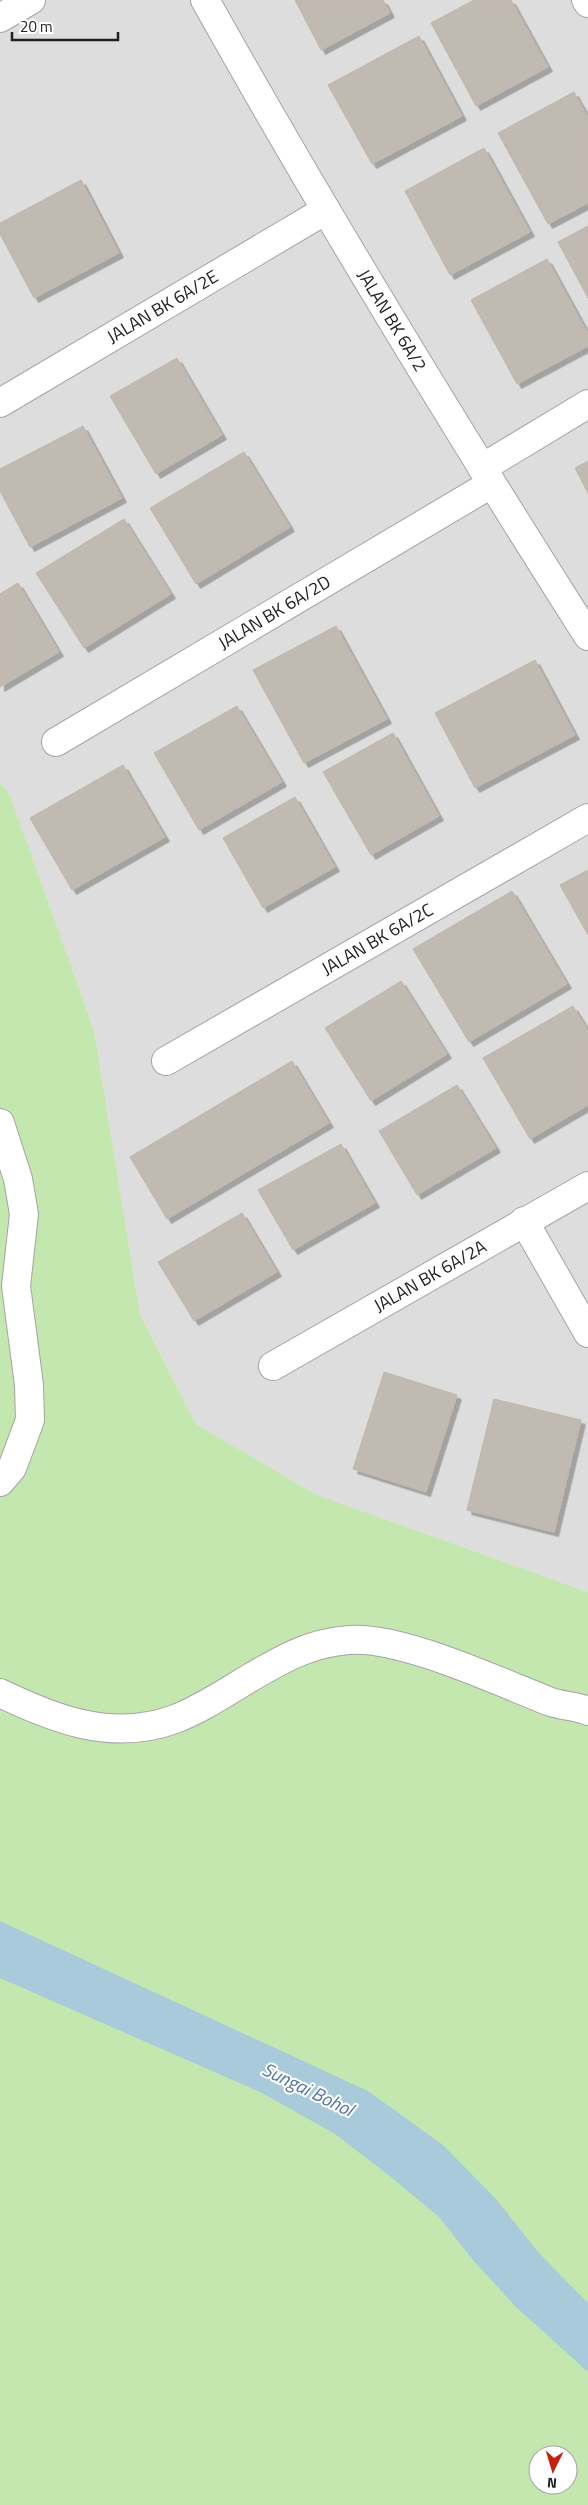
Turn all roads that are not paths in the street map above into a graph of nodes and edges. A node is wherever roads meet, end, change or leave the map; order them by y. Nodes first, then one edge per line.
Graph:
1 (31, 0) edge
2 (205, 0) edge
3 (0, 18) edge
4 (326, 210) junction
5 (0, 403) edge
6 (588, 404) edge
7 (487, 476) junction
8 (588, 636) edge
9 (56, 742) dead end
10 (588, 818) edge
11 (166, 1061) dead end
12 (0, 1123) edge
13 (588, 1186) edge
14 (524, 1221) junction
15 (588, 1333) edge
16 (273, 1366) dead end
17 (0, 1482) edge
18 (0, 1693) edge
19 (588, 1711) edge

1 - 3 street
2 - 4 street, JALAN BK 6A/2
4 - 5 street, JALAN BK 6A/2E
4 - 7 street, JALAN BK 6A/2
6 - 7 street, JALAN BK 6A/2D
7 - 8 street, JALAN BK 6A/2
7 - 9 street, JALAN BK 6A/2D
10 - 11 street, JALAN BK 6A/2C
12 - 17 street
13 - 14 street, JALAN BK 6A/2A
14 - 15 street
14 - 16 street, JALAN BK 6A/2A
18 - 19 street

